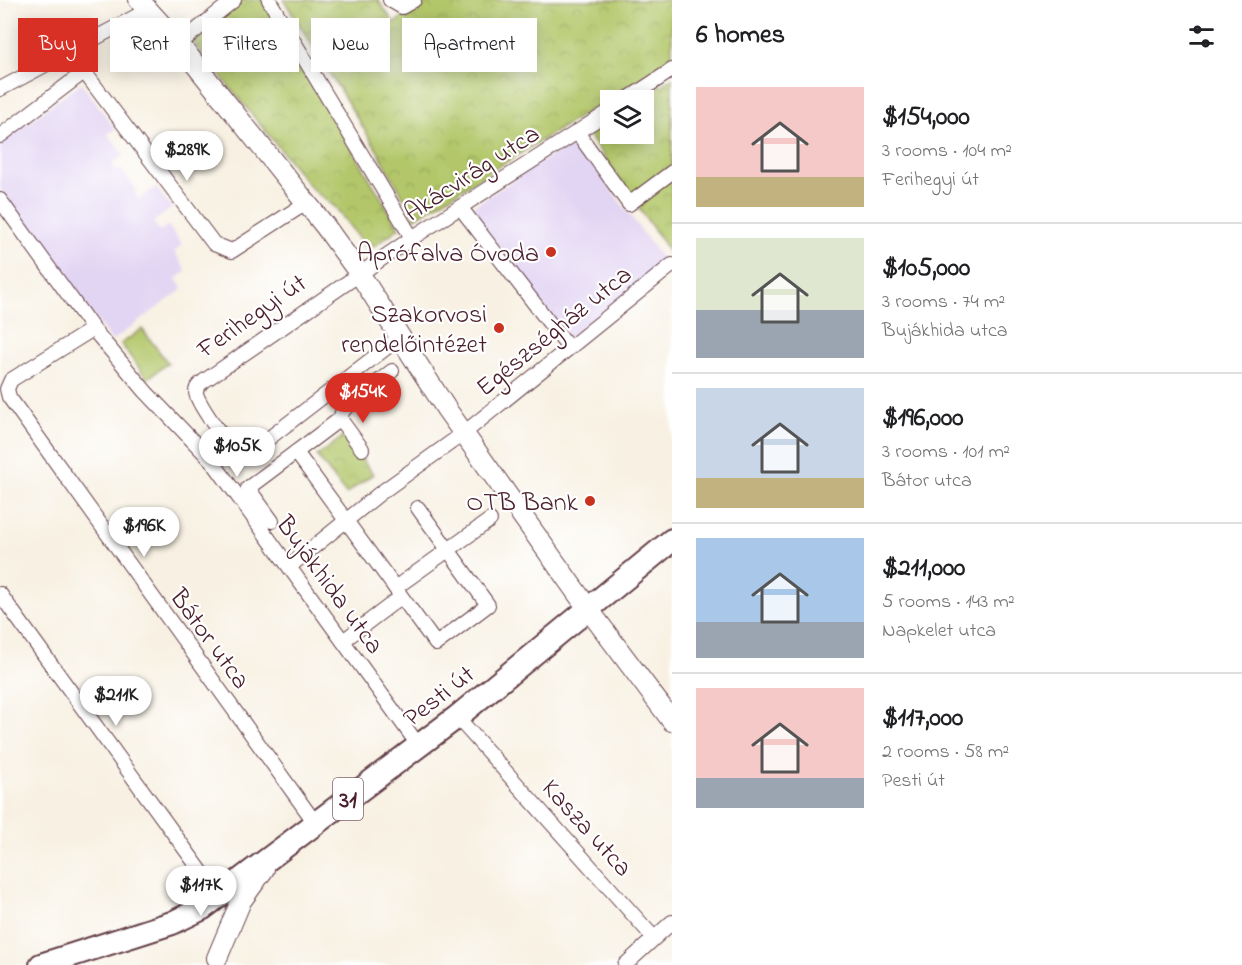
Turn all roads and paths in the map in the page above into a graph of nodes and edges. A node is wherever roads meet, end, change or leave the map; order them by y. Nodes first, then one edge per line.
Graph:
1 (234, 0) edge
2 (269, 0) edge
3 (390, 0) edge
4 (414, 0) edge
5 (144, 5) edge
6 (155, 18) edge
7 (98, 35) edge
8 (190, 35) edge
9 (190, 59) edge
10 (672, 70) edge
11 (33, 72) edge
12 (84, 72) joint
13 (0, 89) edge
14 (641, 90) edge
15 (600, 118) edge
16 (578, 132) junction
17 (0, 136) edge
18 (672, 172) edge
19 (0, 200) edge
20 (306, 203) junction
21 (460, 207) junction
22 (412, 238) junction
23 (672, 265) edge
24 (359, 273) junction
25 (93, 329) junction
26 (399, 338) junction
27 (568, 347) junction
28 (392, 371) dead end
29 (340, 418) junction
30 (464, 433) junction
31 (362, 448) dead end
32 (296, 452) junction
33 (418, 508) dead end
34 (490, 520) dead end
35 (272, 521) dead end
36 (345, 521) junction
37 (672, 540) edge
38 (449, 550) junction
39 (290, 566) junction
40 (398, 593) junction
41 (0, 594) edge
42 (589, 610) junction
43 (344, 641) junction
44 (457, 717) junction
45 (672, 721) edge
46 (419, 746) junction
47 (310, 816) junction
48 (278, 853) junction
49 (217, 902) junction
50 (672, 922) edge
51 (654, 938) junction
52 (217, 962) edge
53 (41, 965) edge
54 (625, 965) edge

1 - 8 street
2 - 22 street
3 - 4 street
5 - 6 main road
5 - 7 street
9 - 20 main road
10 - 14 street
11 - 13 street
12 - 17 street
12 - 20 street
15 - 16 street, Akácvirág utca
16 - 18 street
16 - 21 street, Akácvirág utca
19 - 25 street, Bujákhida utca
20 - 24 main road
21 - 22 street, Akácvirág utca
21 - 27 street
22 - 24 street, Akácvirág utca
23 - 27 street, Egészségház utca
24 - 26 main road
24 - 26 street, Ferihegyi út
25 - 39 street, Bujákhida utca
25 - 47 street, Bátor utca
26 - 30 main road
27 - 30 street, Egészségház utca
28 - 29 street
29 - 31 street
29 - 32 street
30 - 36 street
30 - 42 main road
32 - 35 street
32 - 36 street
33 - 38 street
34 - 38 street
36 - 39 street
36 - 40 street
37 - 42 main road, Pesti út / 31
38 - 40 street
38 - 40 street
39 - 43 street, Bujákhida utca
40 - 43 street
41 - 49 street
42 - 44 main road, Pesti út / 31
42 - 45 main road
43 - 46 street, Bujákhida utca
44 - 46 main road, Pesti út / 31
44 - 51 street, Kasza utca
46 - 47 main road, Pesti út / 31
47 - 48 main road, Pesti út / 31
48 - 49 main road, Pesti út / 31
48 - 52 main road
49 - 52 main road
49 - 53 main road, Pesti út / 31
50 - 51 street
51 - 54 street

